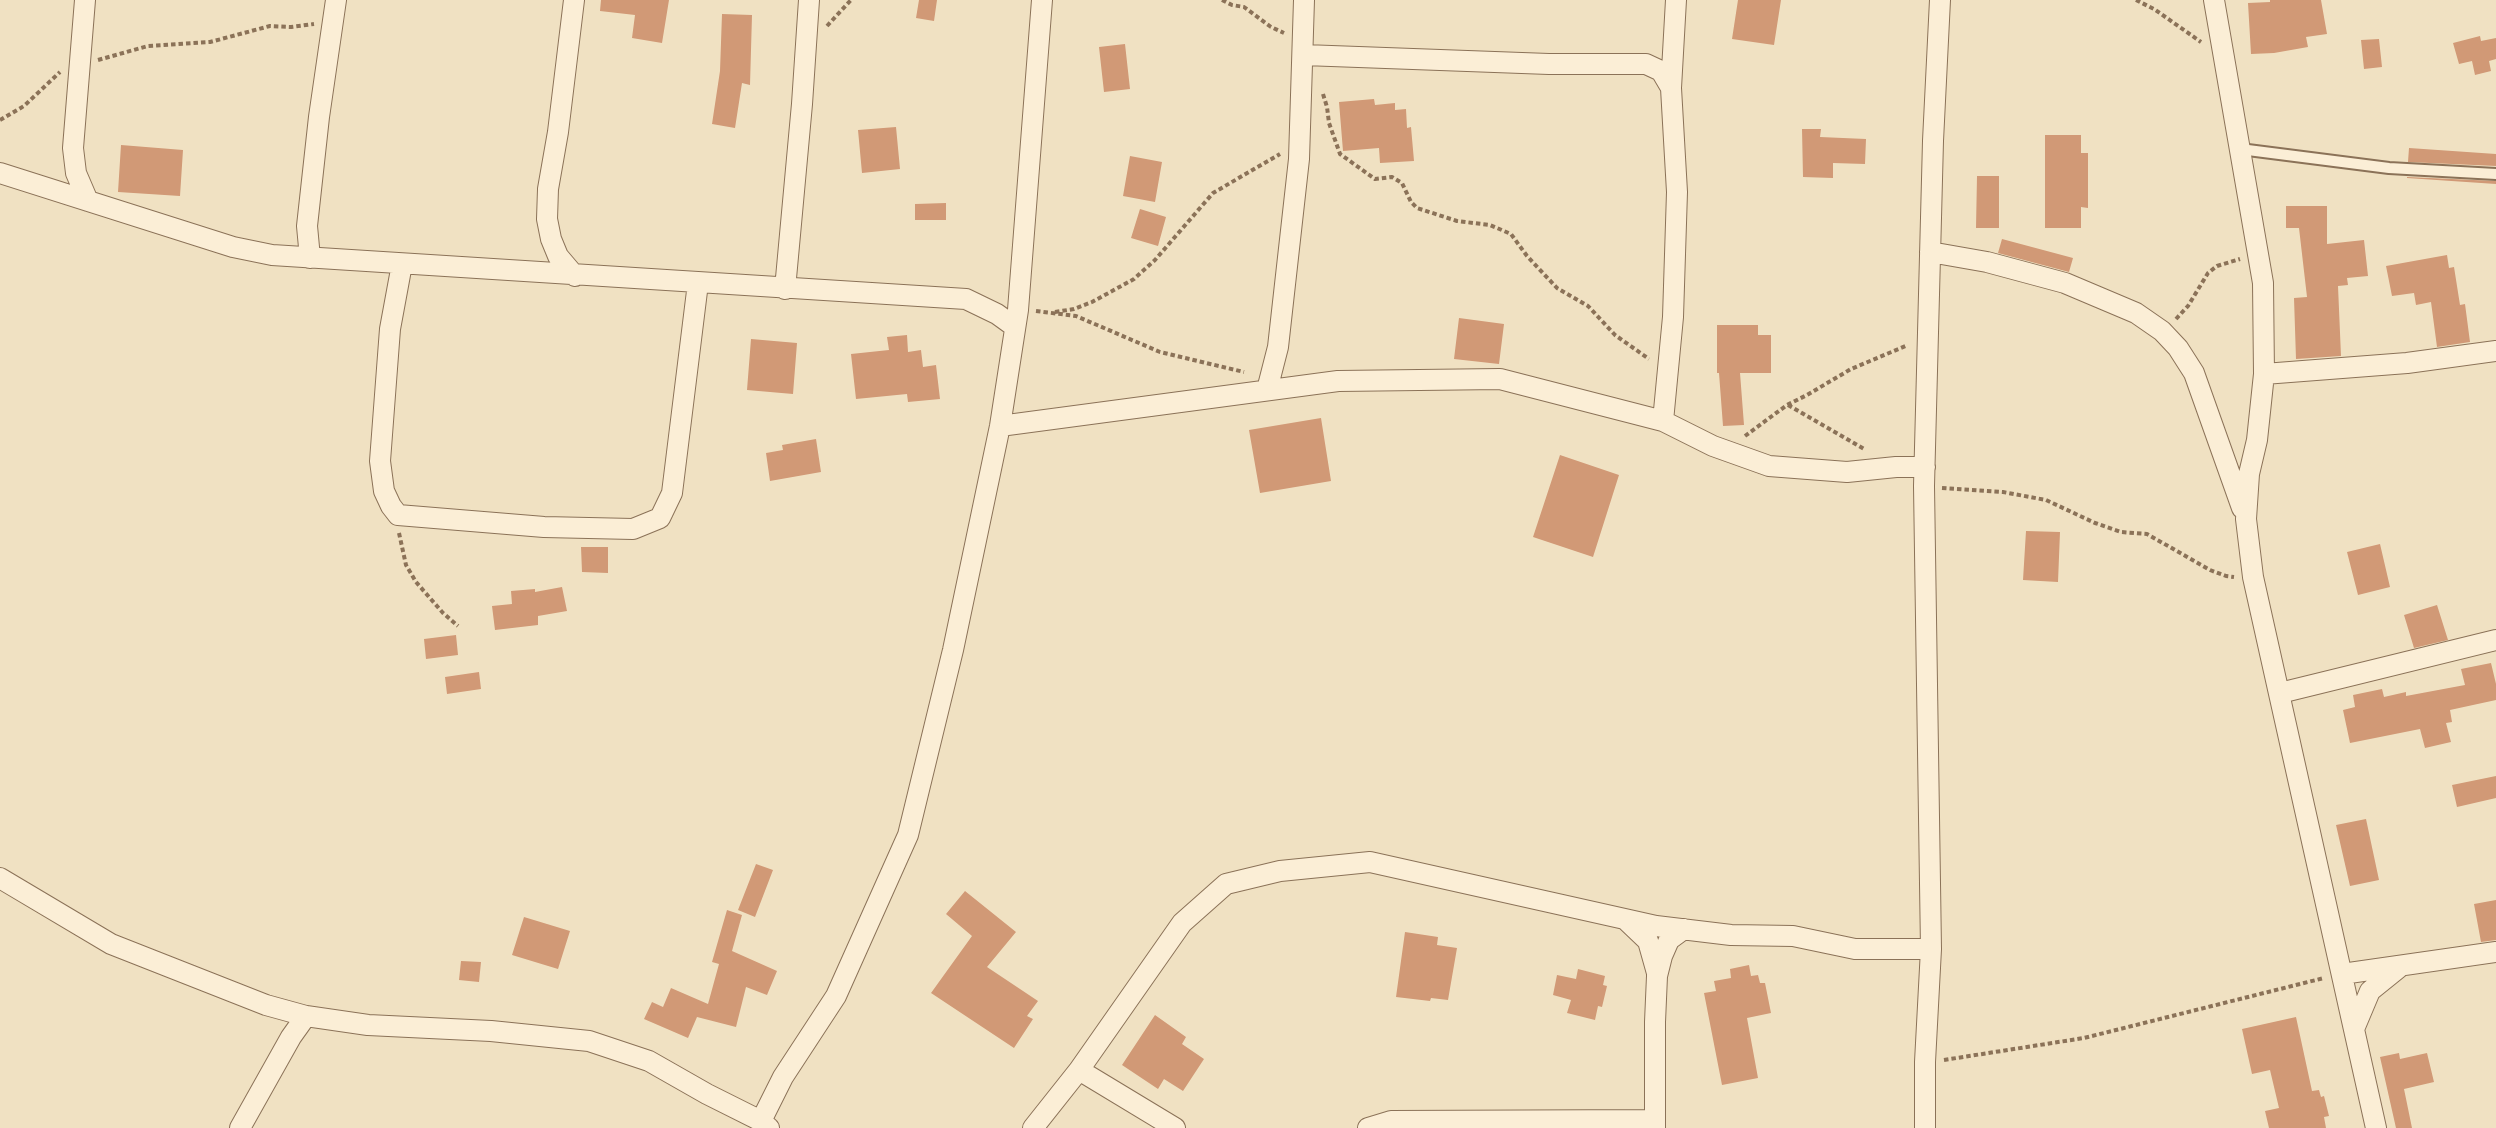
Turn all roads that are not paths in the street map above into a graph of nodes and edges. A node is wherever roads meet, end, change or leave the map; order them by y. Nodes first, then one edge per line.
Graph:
1 (85, 0) edge
2 (336, 0) edge
3 (574, 0) edge
4 (809, 0) edge
5 (1042, 0) edge
6 (1305, 0) edge
7 (1676, 0) edge
8 (1940, 0) edge
9 (2214, 0) edge
10 (1304, 48) junction
11 (1671, 88) junction
12 (2240, 149) junction
13 (0, 173) edge
14 (2496, 174) edge
15 (88, 201) junction
16 (1930, 252) junction
17 (310, 258) junction
18 (402, 264) junction
19 (575, 276) junction
20 (698, 283) junction
21 (785, 289) junction
22 (1016, 318) junction
23 (2496, 351) edge
24 (2264, 374) junction
25 (1269, 384) junction
26 (1663, 421) junction
27 (1000, 426) junction
28 (1925, 477) junction
29 (2246, 519) junction
30 (2496, 640) edge
31 (2280, 693) junction
32 (0, 878) edge
33 (1624, 918) junction
34 (1684, 929) junction
35 (1931, 950) junction
36 (2496, 951) edge
37 (2403, 965) junction
38 (2342, 974) junction
39 (1657, 976) junction
40 (306, 1016) junction
41 (2354, 1029) junction
42 (1079, 1070) junction
43 (765, 1124) edge
44 (1655, 1124) edge
45 (240, 1128) edge
46 (1033, 1128) edge
47 (1175, 1128) edge
48 (1368, 1128) edge
49 (1925, 1128) edge
50 (2376, 1128) edge

1 - 15 street
2 - 17 street
3 - 19 street
4 - 21 street
5 - 22 street
6 - 10 street
7 - 11 street
8 - 16 street
9 - 12 street
10 - 11 street
10 - 25 street
11 - 26 street
12 - 14 lane
12 - 24 street
13 - 15 street
15 - 17 street
16 - 28 street
16 - 29 street
17 - 18 street
18 - 19 street
18 - 20 street
19 - 20 street
20 - 21 street
21 - 22 street
22 - 27 street
23 - 24 street
24 - 29 street
25 - 26 street
25 - 27 street
26 - 28 street
27 - 43 street
28 - 35 street
29 - 31 street
30 - 31 street
31 - 38 street
32 - 40 street
33 - 34 street
33 - 39 street
33 - 42 street
34 - 35 street
34 - 39 street
35 - 49 street
36 - 37 street
37 - 38 street
37 - 41 street
38 - 41 street
39 - 44 street
40 - 43 street
40 - 45 street
41 - 50 street
42 - 46 street
42 - 47 street
44 - 48 street

